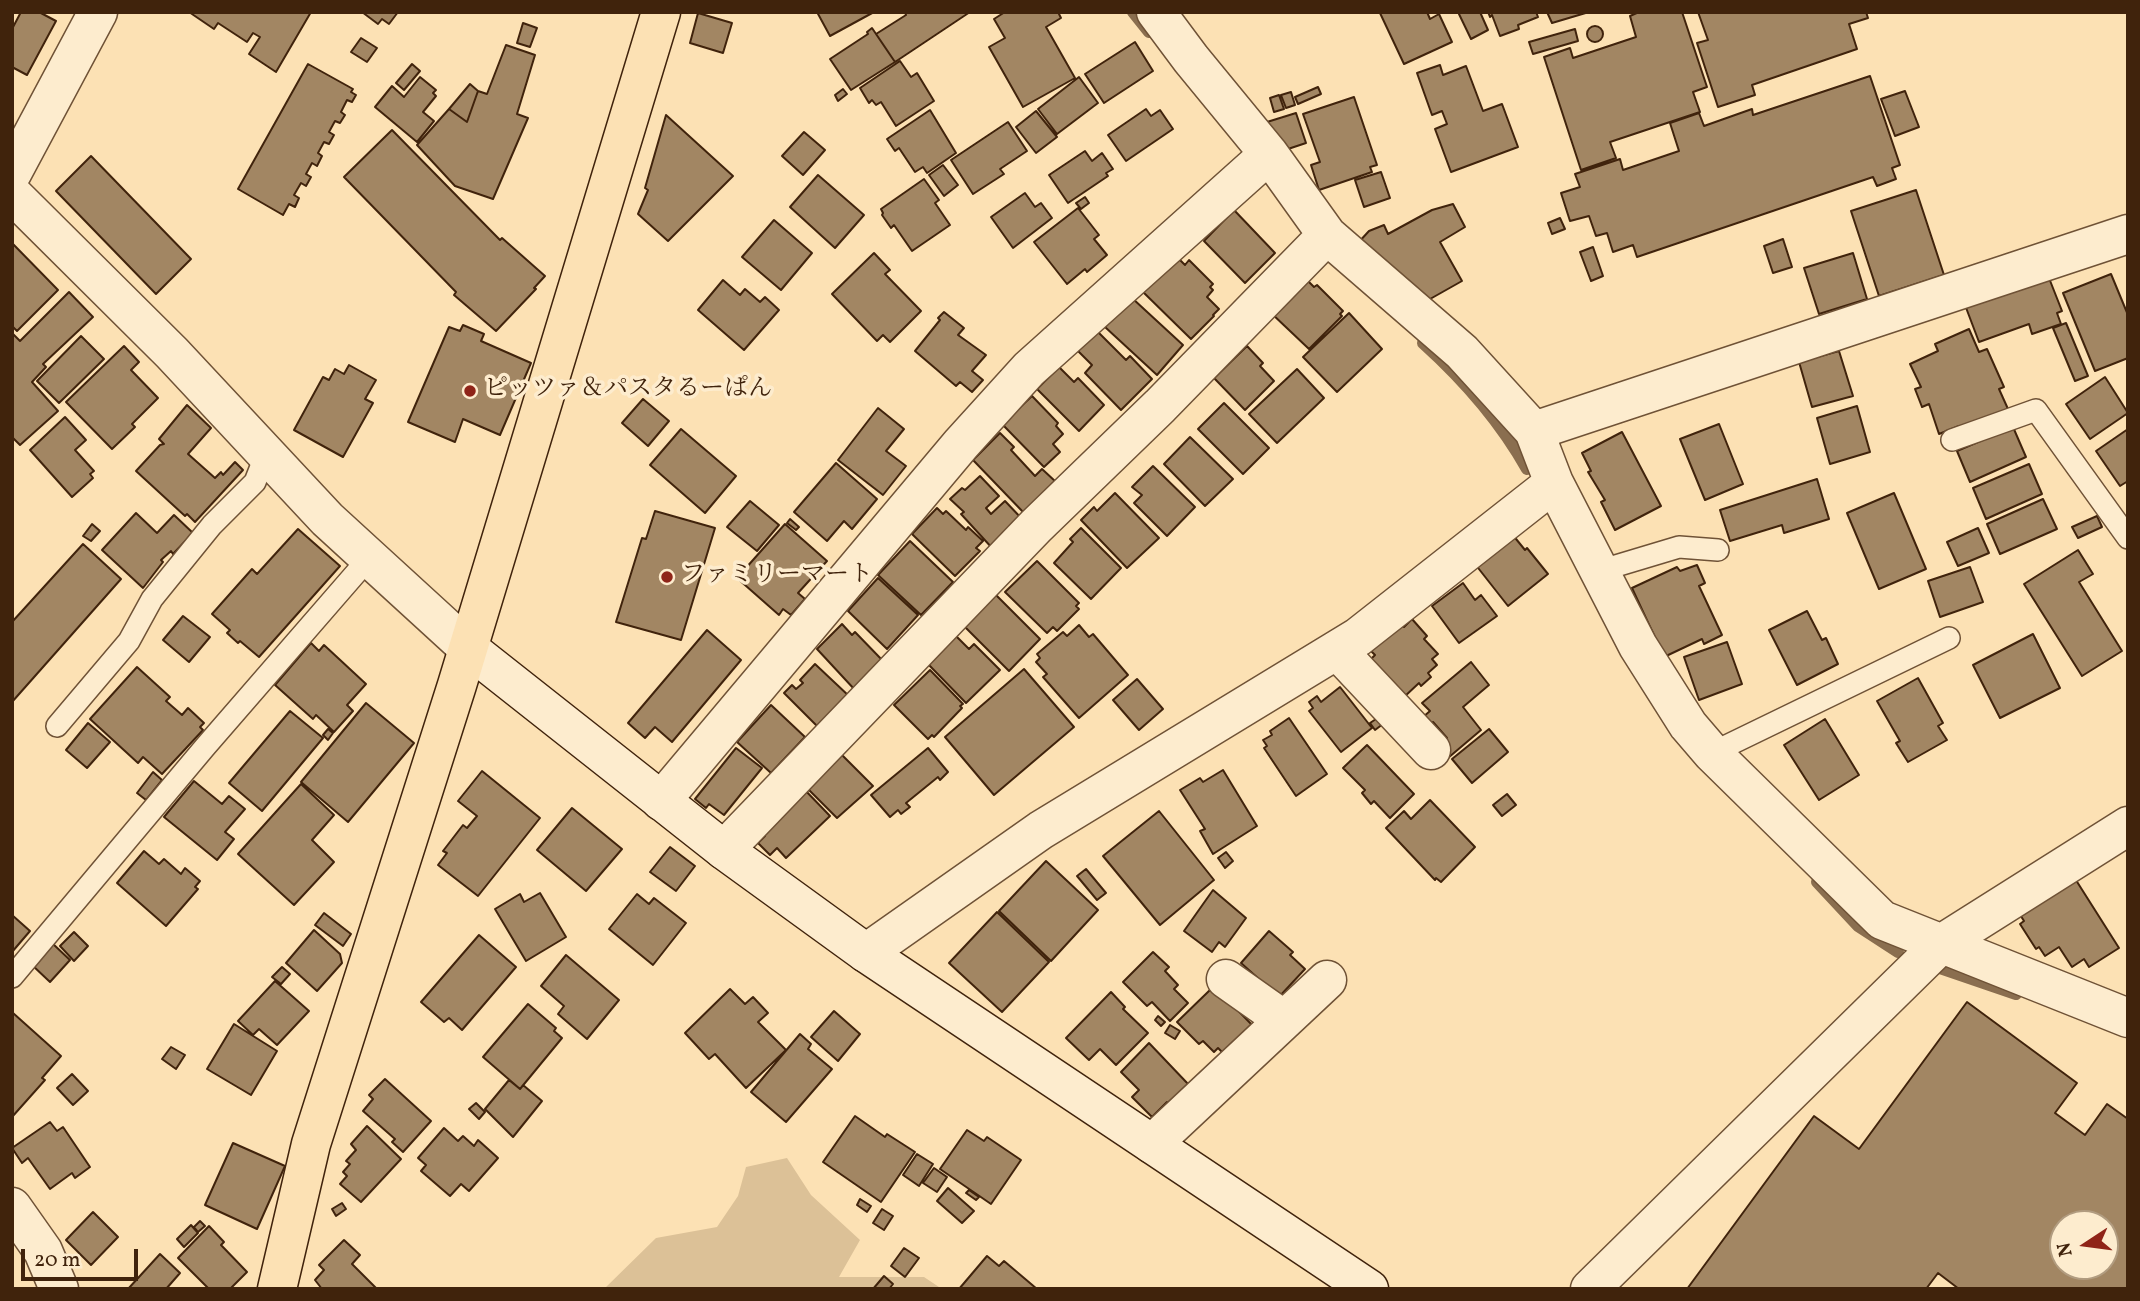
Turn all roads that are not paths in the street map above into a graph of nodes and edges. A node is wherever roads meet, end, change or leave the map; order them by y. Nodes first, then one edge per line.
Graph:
1 (98, 12) edge
2 (661, 12) edge
3 (1156, 12) edge
4 (1269, 154) junction
5 (12, 173) edge
6 (12, 194) edge
7 (2128, 234) edge
8 (1327, 235) junction
9 (1534, 431) junction
10 (1952, 440) dead end
11 (266, 454) junction
12 (1554, 483) junction
13 (2128, 538) edge
14 (1718, 550) dead end
15 (369, 558) junction
16 (1599, 571) junction
17 (1949, 638) dead end
18 (468, 648) junction
19 (1337, 650) junction
20 (57, 726) dead end
21 (1431, 750) dead end
22 (1712, 753) junction
23 (661, 801) junction
24 (2128, 826) edge
25 (724, 850) junction
26 (1941, 944) junction
27 (866, 953) junction
28 (12, 977) edge
29 (1226, 979) dead end
30 (1327, 979) dead end
31 (2128, 1018) edge
32 (1284, 1020) junction
33 (1152, 1144) junction
34 (12, 1207) edge
35 (43, 1251) junction
36 (59, 1289) edge
37 (81, 1289) edge
38 (277, 1289) edge
39 (1369, 1289) edge
40 (1590, 1289) edge

1 - 5 street
2 - 18 main road
3 - 4 street
4 - 8 street
4 - 23 street
6 - 11 street
7 - 9 street
8 - 9 street
8 - 25 street
9 - 12 street
10 - 13 lane
11 - 15 street
11 - 20 lane
12 - 16 street
12 - 19 street
14 - 16 lane
15 - 18 street
15 - 28 lane
16 - 22 street
17 - 22 lane
18 - 23 street
18 - 38 main road
19 - 21 street
19 - 27 street
22 - 26 street
23 - 25 street
24 - 26 street
25 - 27 street
26 - 31 street
26 - 40 street
27 - 33 street
29 - 32 street
30 - 32 street
32 - 33 street
33 - 39 street
34 - 35 street
35 - 36 street
35 - 37 street

